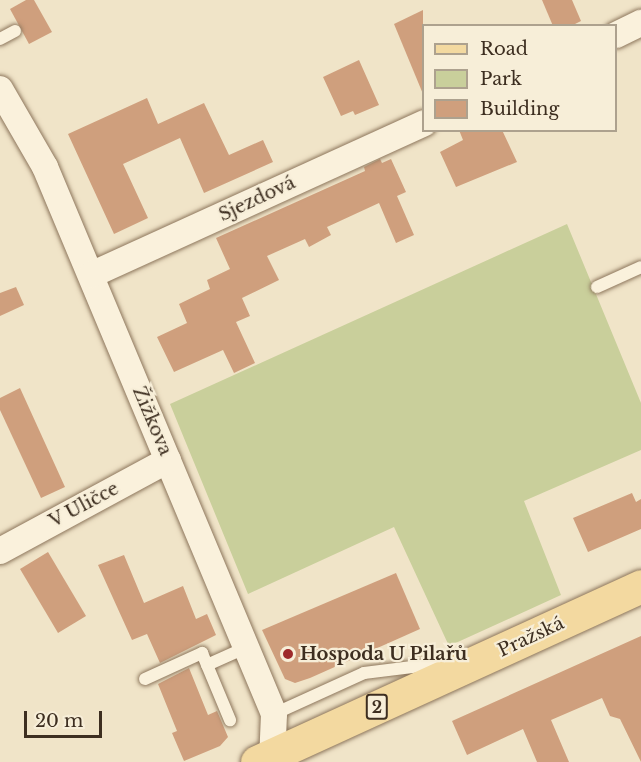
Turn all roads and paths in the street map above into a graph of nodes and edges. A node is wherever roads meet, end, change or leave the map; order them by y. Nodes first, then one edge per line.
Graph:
1 (641, 23) edge
2 (15, 31) dead end
3 (617, 34) edge
4 (0, 39) edge
5 (0, 89) edge
6 (422, 123) edge
7 (641, 267) edge
8 (91, 275) junction
9 (597, 287) dead end
10 (168, 460) junction
11 (0, 551) edge
12 (641, 586) edge
13 (247, 647) junction
14 (484, 658) junction
15 (207, 665) junction
16 (144, 679) dead end
17 (274, 714) junction
18 (230, 720) dead end
19 (266, 760) edge

1 - 3 street
2 - 4 lane
5 - 8 street, Žižkova
6 - 8 street, Sjezdová
7 - 9 lane
8 - 10 street, Žižkova
10 - 11 street, V Uličce
10 - 13 street, Žižkova
12 - 14 main road, Pražská / 2
13 - 15 lane
13 - 17 street, Žižkova
14 - 17 lane
14 - 19 main road, Pražská / 2
15 - 16 lane
15 - 18 lane
17 - 19 street, Žižkova

